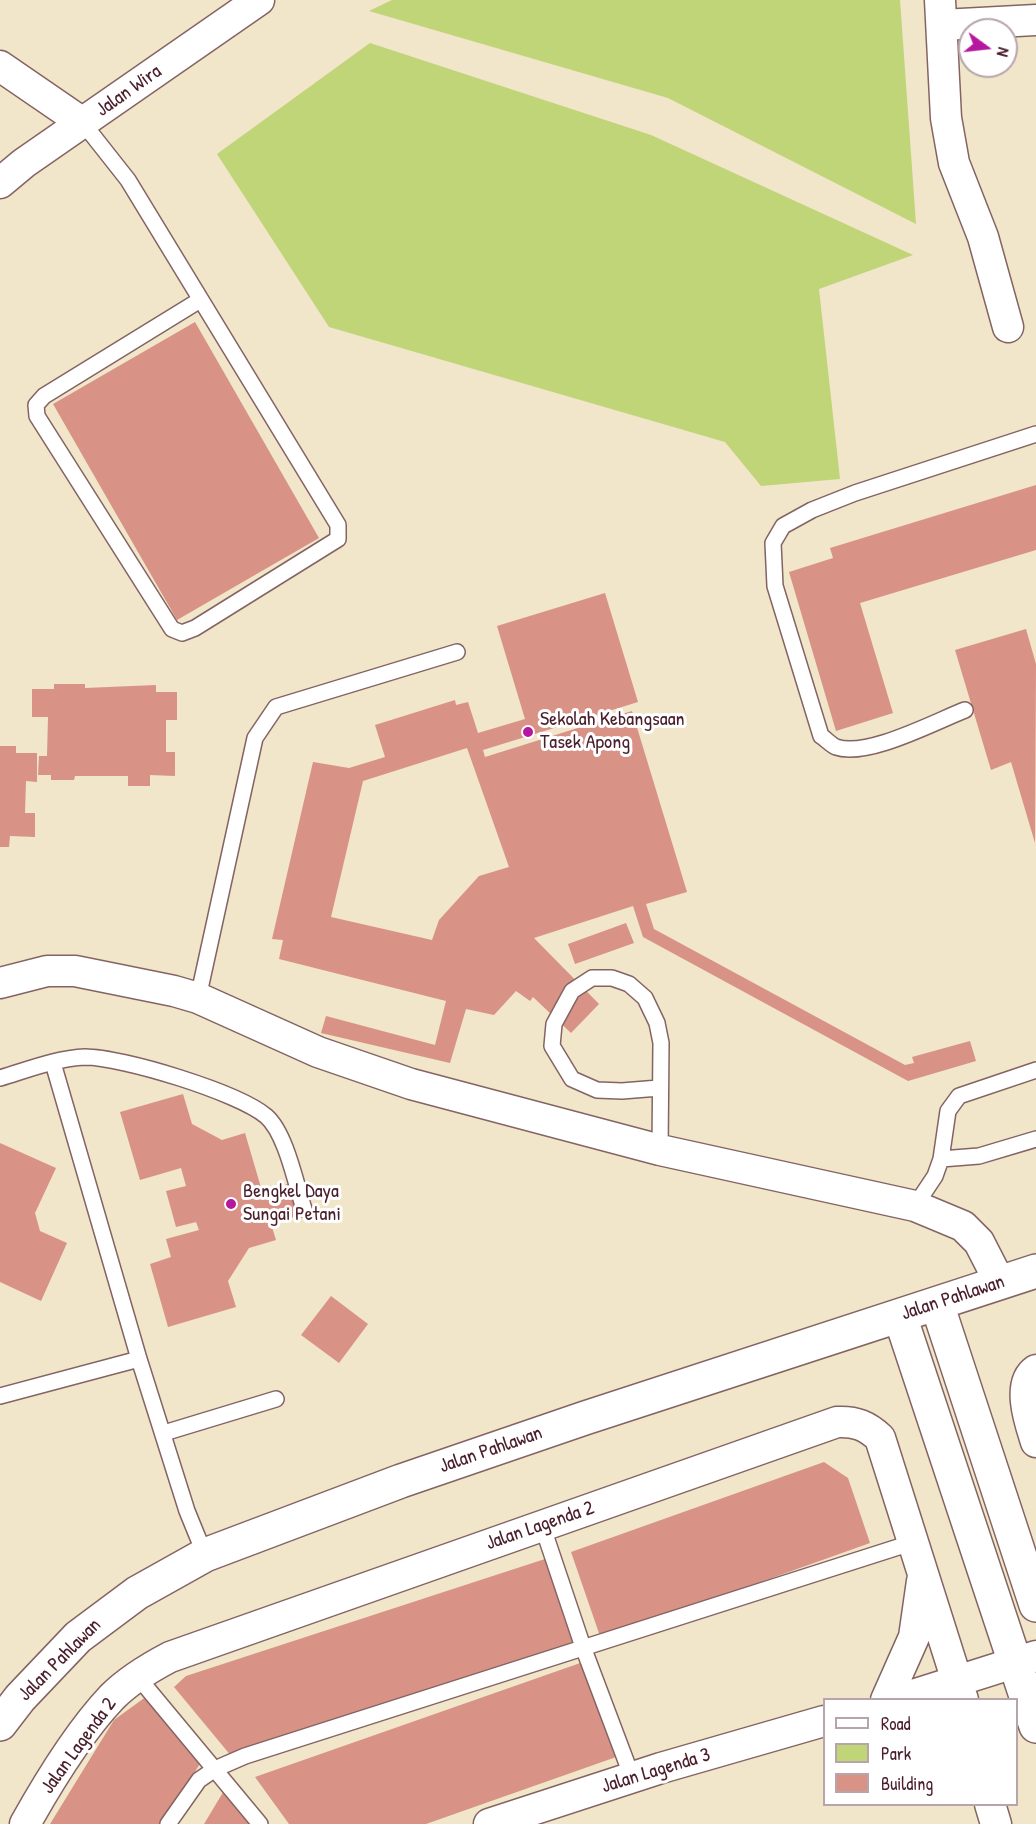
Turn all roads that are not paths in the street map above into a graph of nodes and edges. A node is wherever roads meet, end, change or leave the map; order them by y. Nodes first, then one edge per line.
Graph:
1 (259, 0) edge
2 (941, 12) edge
3 (1036, 20) edge
4 (0, 66) edge
5 (83, 123) junction
6 (0, 183) edge
7 (200, 300) junction
8 (1008, 327) dead end
9 (1036, 434) edge
10 (457, 652) dead end
11 (965, 710) dead end
12 (0, 983) edge
13 (198, 999) junction
14 (53, 1063) junction
15 (1036, 1070) edge
16 (0, 1078) edge
17 (659, 1088) junction
18 (1036, 1139) edge
19 (660, 1150) junction
20 (941, 1159) junction
21 (915, 1206) junction
22 (304, 1209) dead end
23 (1036, 1271) edge
24 (1000, 1283) junction
25 (937, 1304) junction
26 (900, 1316) junction
27 (139, 1359) junction
28 (1036, 1370) edge
29 (0, 1396) edge
30 (276, 1399) dead end
31 (164, 1433) junction
32 (1036, 1442) edge
33 (542, 1525) junction
34 (914, 1542) junction
35 (205, 1555) junction
36 (923, 1572) junction
37 (1036, 1605) edge
38 (583, 1647) junction
39 (1026, 1659) edge
40 (137, 1676) junction
41 (960, 1690) edge
42 (887, 1698) edge
43 (910, 1698) edge
44 (823, 1722) edge
45 (0, 1724) edge
46 (1036, 1726) edge
47 (215, 1769) junction
48 (632, 1777) junction
49 (991, 1806) edge
50 (25, 1824) edge
51 (168, 1824) edge
52 (260, 1824) edge
53 (489, 1824) edge
54 (996, 1824) edge

1 - 5 street, Jalan Wira
2 - 3 street
2 - 8 street
4 - 5 street
5 - 6 street, Jalan Wira
5 - 7 lane
7 - 7 lane
9 - 11 lane
10 - 13 lane
12 - 13 street
13 - 19 street
14 - 16 lane
14 - 22 lane
14 - 27 lane
15 - 20 lane
17 - 17 lane
17 - 19 lane
18 - 20 lane
19 - 21 street
20 - 21 lane
21 - 24 street
23 - 24 street, Jalan Pahlawan
24 - 25 street, Jalan Pahlawan
25 - 26 street, Jalan Pahlawan
25 - 37 street
26 - 35 street, Jalan Pahlawan
26 - 39 street
27 - 29 lane
27 - 31 lane
28 - 32 street
30 - 31 lane
31 - 35 lane
33 - 34 street, Jalan Lagenda 2
33 - 38 lane
33 - 40 street, Jalan Lagenda 2
34 - 36 street, Jalan Lagenda 2
34 - 38 lane
35 - 45 street, Jalan Pahlawan
36 - 41 street, Jalan Lagenda 2
36 - 42 street
38 - 47 lane
38 - 48 lane
39 - 41 street
39 - 46 street
40 - 47 lane
40 - 50 street, Jalan Lagenda 2
41 - 43 street
44 - 48 street, Jalan Lagenda 3
47 - 51 lane
47 - 52 lane
48 - 53 street, Jalan Lagenda 3
49 - 54 street

